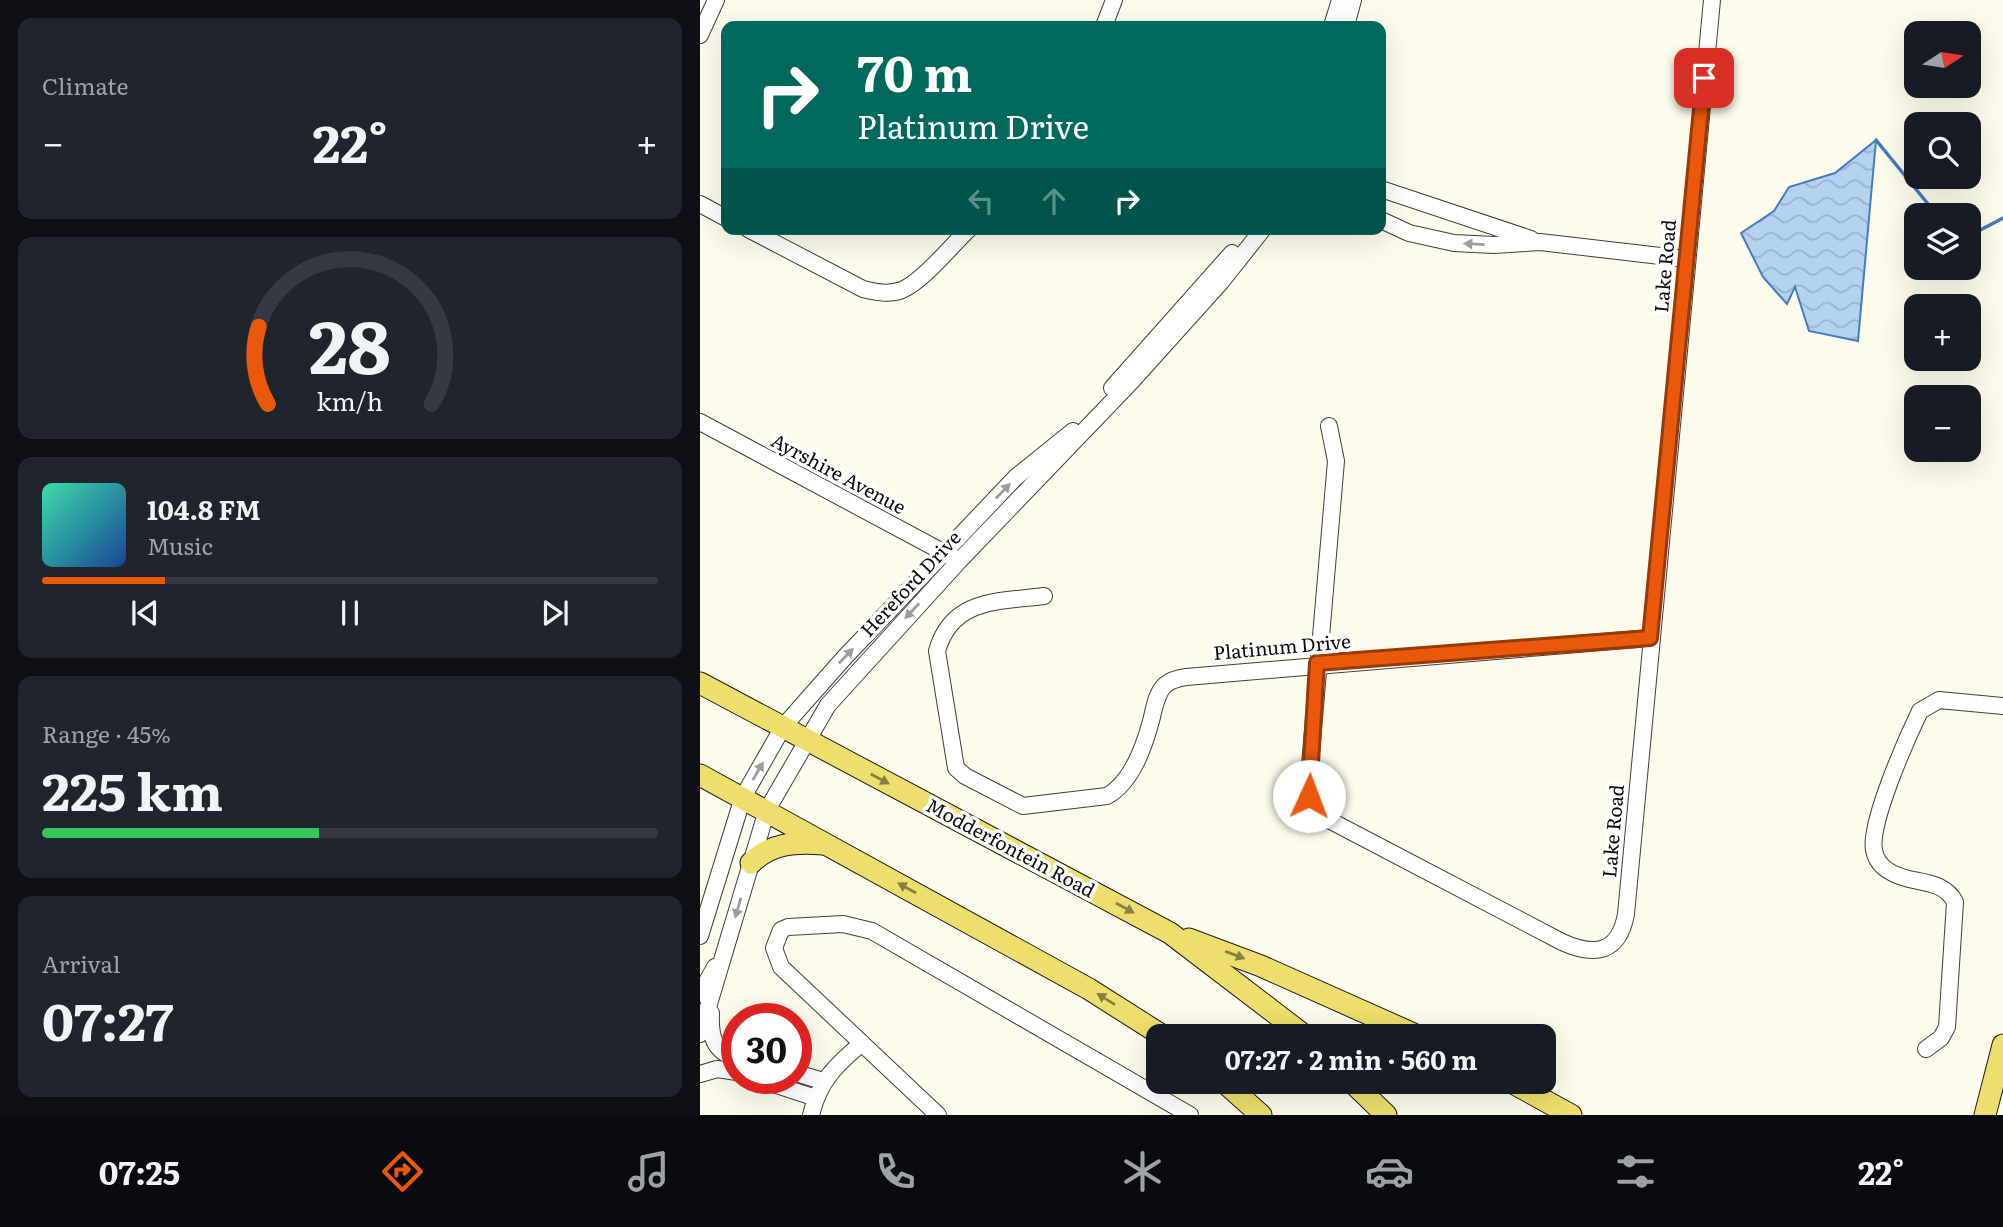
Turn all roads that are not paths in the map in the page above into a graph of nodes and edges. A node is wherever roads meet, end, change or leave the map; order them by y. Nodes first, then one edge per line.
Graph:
1 (716, 0) edge
2 (1114, 0) edge
3 (1340, 0) edge
4 (1353, 0) edge
5 (1712, 0) edge
6 (1106, 21) edge
7 (1334, 21) edge
8 (1347, 21) edge
9 (700, 35) edge
10 (1386, 191) edge
11 (700, 204) edge
12 (721, 215) edge
13 (1386, 222) edge
14 (760, 235) edge
15 (963, 235) edge
16 (1247, 235) edge
17 (1258, 235) edge
18 (1540, 242) junction
19 (1686, 259) junction
20 (700, 422) edge
21 (1329, 426) dead end
22 (952, 558) junction
23 (1044, 596) dead end
24 (1650, 638) junction
25 (1317, 663) junction
26 (700, 683) edge
27 (2003, 706) edge
28 (783, 727) junction
29 (807, 740) junction
30 (700, 775) edge
31 (743, 797) junction
32 (767, 810) junction
33 (829, 844) junction
34 (751, 863) junction
35 (1170, 933) junction
36 (700, 936) edge
37 (706, 996) edge
38 (1290, 1024) edge
39 (1391, 1024) edge
40 (1146, 1025) edge
41 (700, 1034) edge
42 (862, 1043) junction
43 (2003, 1045) edge
44 (1926, 1049) dead end
45 (721, 1050) edge
46 (721, 1070) edge
47 (700, 1074) edge
48 (812, 1078) edge
49 (823, 1081) junction
50 (804, 1094) edge
51 (1237, 1094) edge
52 (1364, 1094) edge
53 (1533, 1094) edge
54 (816, 1098) junction
55 (811, 1115) edge
56 (938, 1115) edge
57 (1191, 1115) edge
58 (1261, 1115) edge
59 (1386, 1115) edge
60 (1571, 1115) edge
61 (1985, 1115) edge

1 - 9 street
2 - 6 street
3 - 7 street
4 - 8 street
5 - 19 street, Lake Road
10 - 18 street
11 - 12 street
18 -> 13 street
14 - 15 street
22 -> 16 street, Hereford Drive
17 - 22 street, Hereford Drive
18 - 19 street
19 - 24 street, Lake Road
20 - 22 street, Ayrshire Avenue
21 - 25 street, Lake Road
28 -> 22 street, Hereford Drive
22 -> 29 street, Hereford Drive
23 - 25 street, Platinum Drive
24 - 25 street, Platinum Drive
24 - 25 street, Lake Road
26 - 28 main road, Modderfontein Road
27 - 44 street
28 - 29 main road, Modderfontein Road
31 -> 28 street, Hereford Drive
29 - 32 street, Hereford Drive
29 -> 35 main road, Modderfontein Road
30 - 31 main road
31 - 32 main road
31 - 36 street, Hereford Drive
32 - 33 main road
32 - 34 street, Hereford Drive
33 - 34 main road
40 -> 33 main road
34 -> 37 street, Hereford Drive
35 - 38 main road, Modderfontein Road
35 -> 39 main road
37 - 41 street, Hereford Drive
37 - 45 street
42 - 49 street
42 - 56 street
42 - 57 street
43 - 61 main road
46 - 47 street
48 - 49 street
49 - 54 street
50 - 54 street
51 - 58 main road
52 - 59 main road
53 - 60 main road
54 - 55 street

